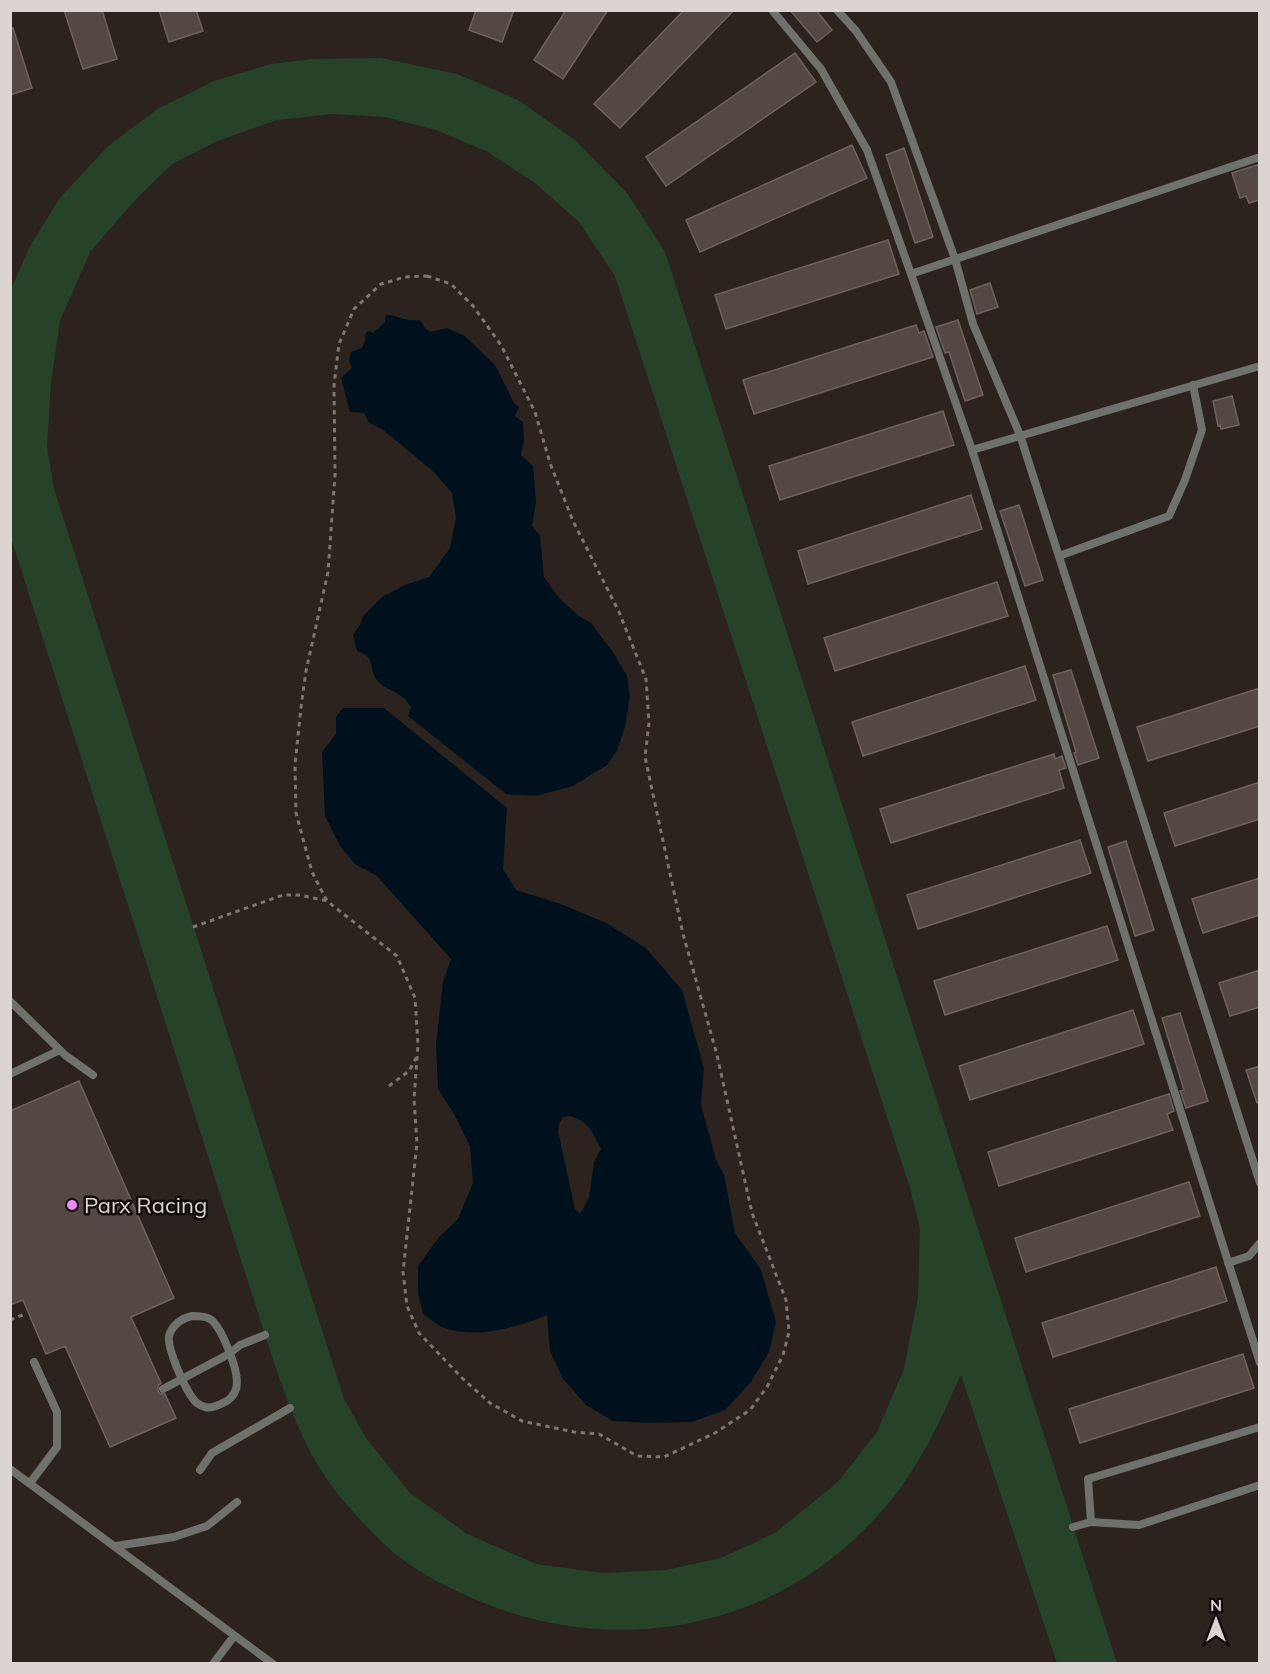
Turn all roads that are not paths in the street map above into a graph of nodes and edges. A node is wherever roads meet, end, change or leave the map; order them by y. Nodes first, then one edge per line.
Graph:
1 (772, 10) edge
2 (837, 10) edge
3 (1260, 157) edge
4 (955, 259) junction
5 (911, 274) junction
6 (1260, 366) edge
7 (1193, 386) junction
8 (1020, 435) junction
9 (972, 450) junction
10 (1059, 556) junction
11 (10, 1001) edge
12 (60, 1050) junction
13 (10, 1074) edge
14 (93, 1074) dead end
15 (1260, 1184) edge
16 (1260, 1243) edge
17 (1228, 1263) junction
18 (265, 1335) dead end
19 (230, 1354) junction
20 (34, 1362) dead end
21 (1260, 1364) edge
22 (183, 1379) junction
23 (163, 1389) dead end
24 (290, 1408) dead end
25 (1260, 1427) edge
26 (10, 1469) edge
27 (200, 1470) dead end
28 (30, 1483) junction
29 (1260, 1485) edge
30 (237, 1502) dead end
31 (1091, 1522) junction
32 (1073, 1527) dead end
33 (116, 1546) junction
34 (234, 1636) junction
35 (213, 1664) edge
36 (273, 1664) edge

1 - 5 lane
2 - 4 lane
3 - 4 lane
4 - 5 lane
4 - 8 lane
5 - 9 lane
6 - 7 lane
7 - 8 lane
7 - 10 lane
8 - 9 lane
8 - 10 lane
9 - 17 lane
10 - 15 lane
11 - 12 lane
12 - 13 lane
12 - 14 lane
16 - 17 lane
17 - 21 lane
18 - 19 lane
19 - 22 lane
19 - 22 lane
19 - 22 lane
20 - 28 lane
22 - 23 lane
24 - 27 lane
25 - 31 lane
26 - 28 lane
28 - 33 lane
29 - 31 lane
30 - 33 lane
31 - 32 lane
33 - 34 lane
34 - 35 lane
34 - 36 lane

